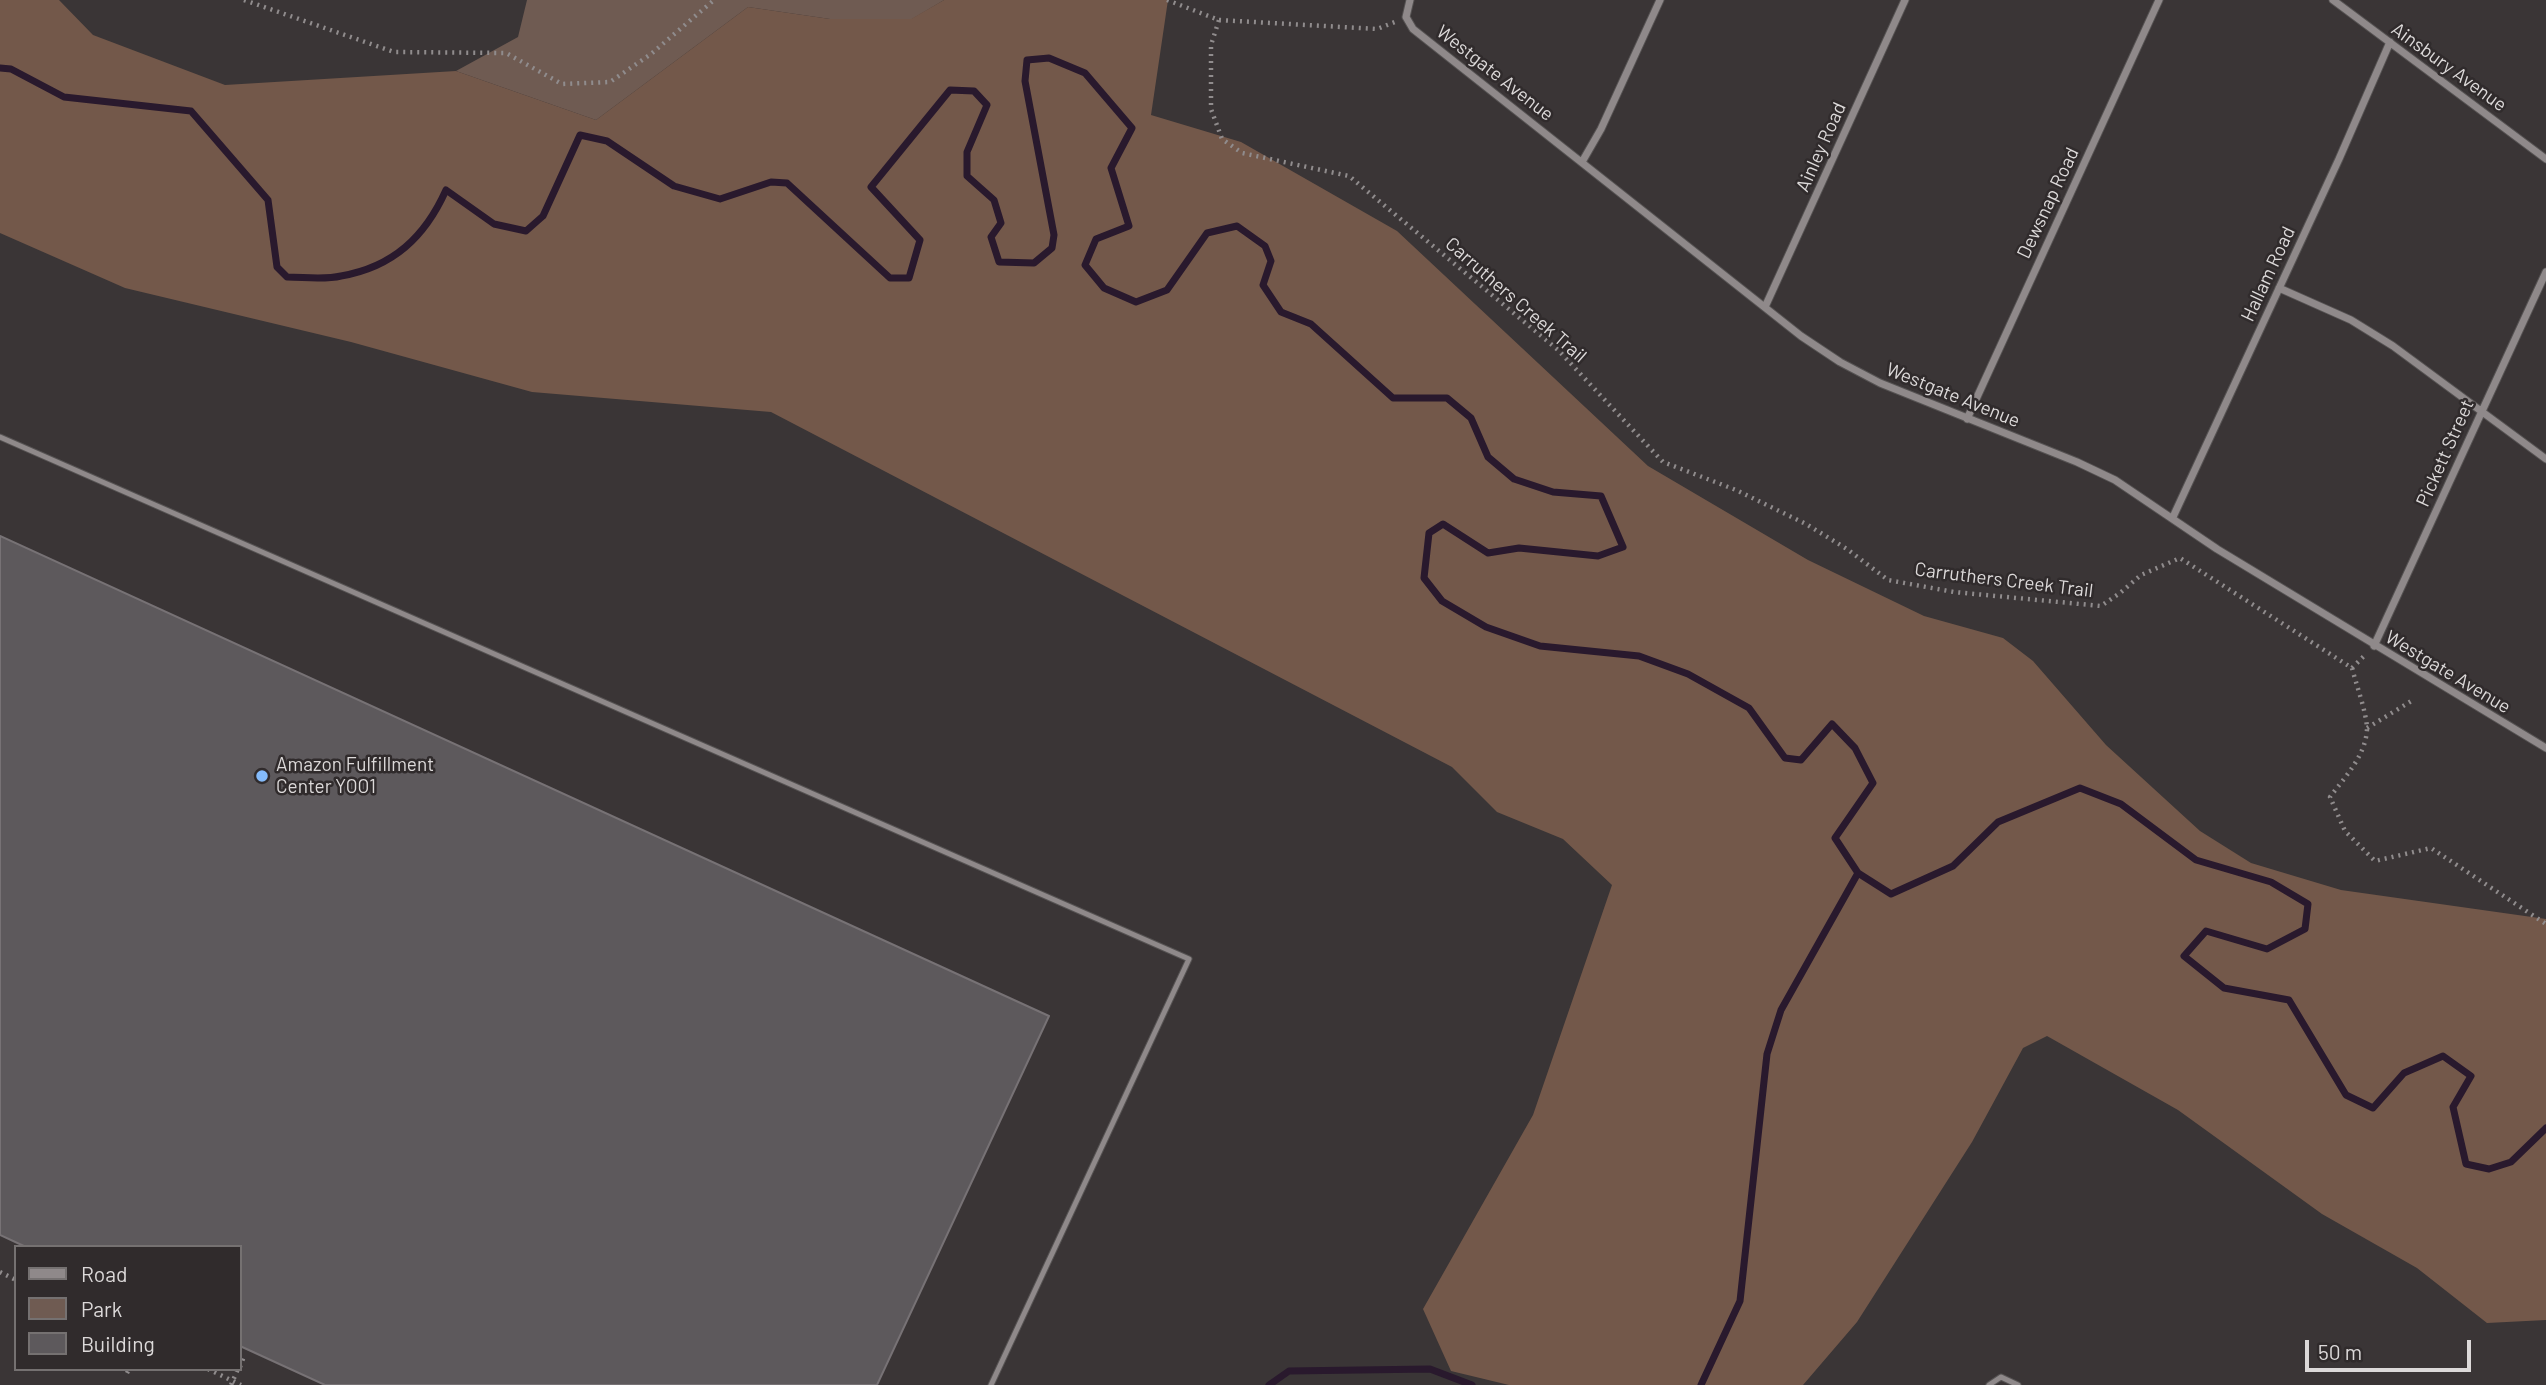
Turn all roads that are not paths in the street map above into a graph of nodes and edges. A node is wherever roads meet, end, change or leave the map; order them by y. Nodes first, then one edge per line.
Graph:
1 (1410, 0) edge
2 (1660, 0) edge
3 (1905, 0) edge
4 (2159, 0) edge
5 (2333, 0) edge
6 (2389, 42) junction
7 (2546, 159) edge
8 (1582, 162) junction
9 (2546, 272) edge
10 (2279, 288) junction
11 (1765, 307) junction
12 (2481, 412) junction
13 (1967, 419) junction
14 (0, 437) edge
15 (2546, 459) edge
16 (2173, 517) junction
17 (2374, 646) junction
18 (2546, 748) edge
19 (991, 1385) edge
20 (1989, 1385) edge
21 (2018, 1385) edge

1 - 8 street, Westgate Avenue
2 - 8 street
3 - 11 street, Ainley Road
4 - 13 street, Dewsnap Road
5 - 6 street, Ainsbury Avenue
6 - 7 street, Ainsbury Avenue
6 - 10 street, Hallam Road
8 - 11 street, Westgate Avenue
9 - 12 street, Pickett Street
10 - 12 street
10 - 16 street, Hallam Road
11 - 13 street, Westgate Avenue
12 - 15 street
12 - 17 street, Pickett Street
13 - 16 street, Westgate Avenue
14 - 19 lane
16 - 17 street, Westgate Avenue
17 - 18 street, Westgate Avenue
20 - 21 lane

